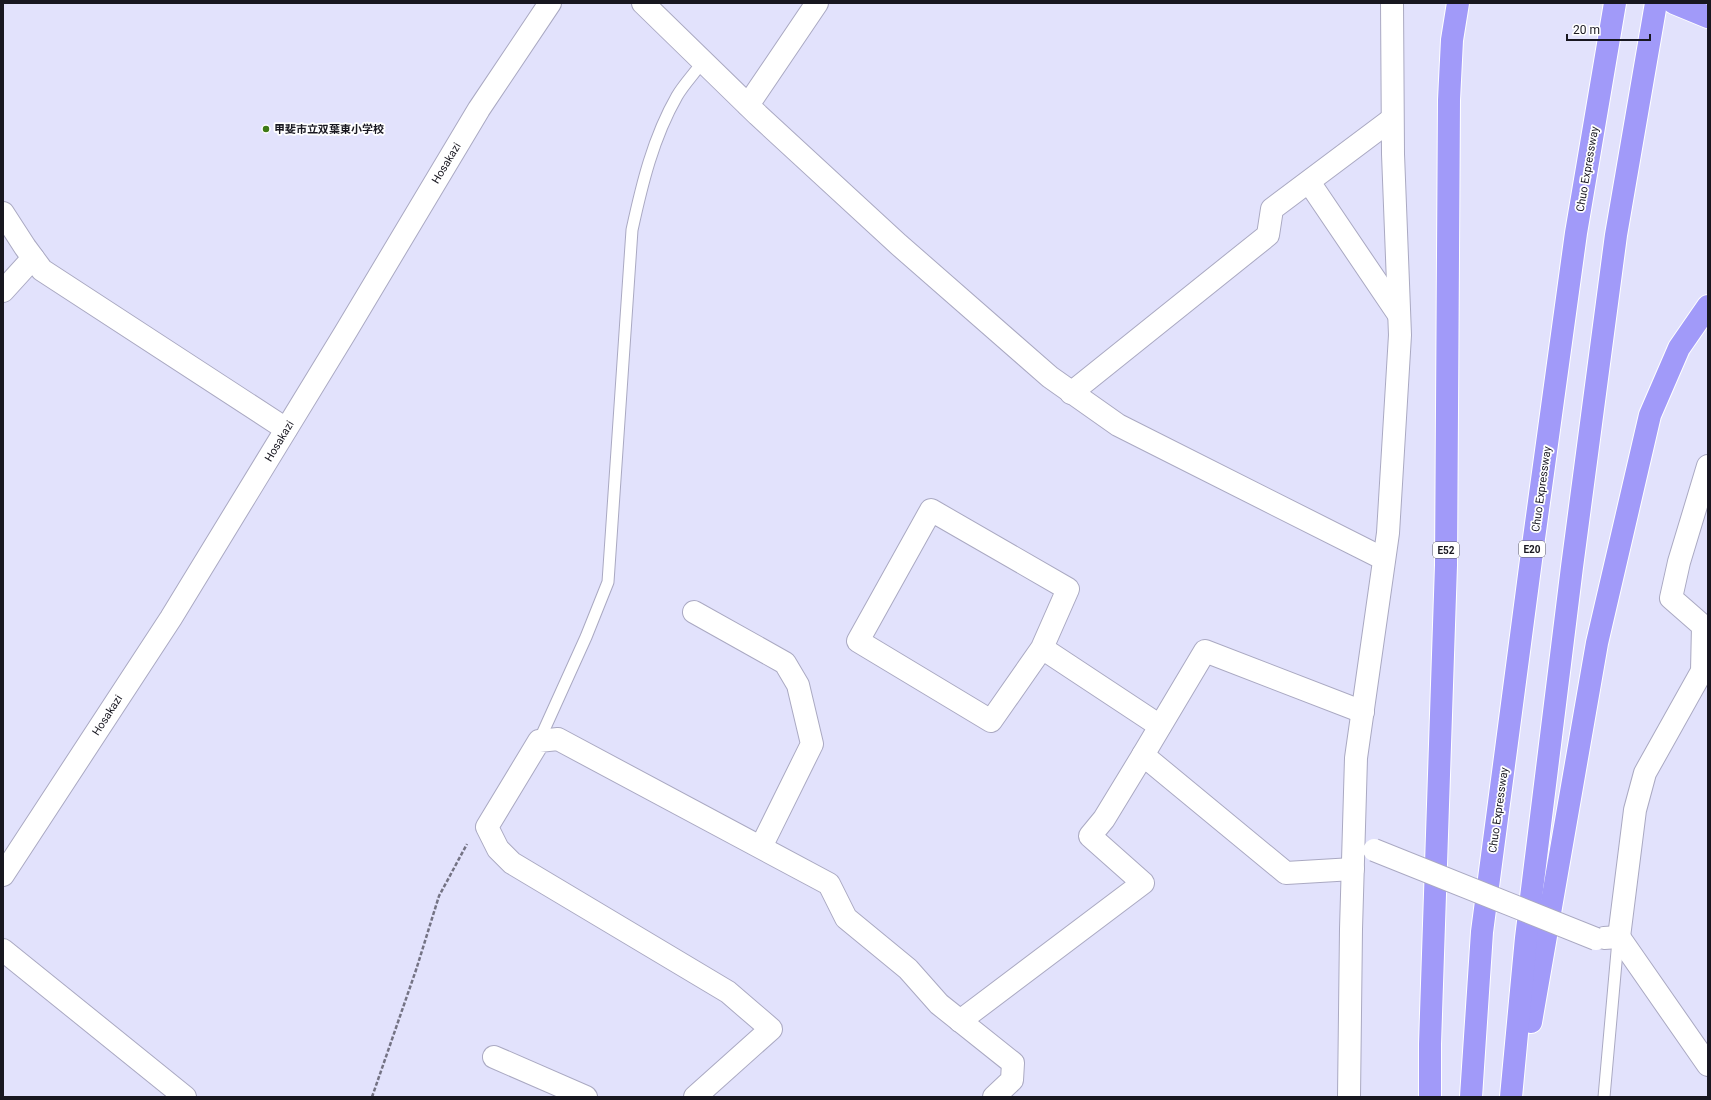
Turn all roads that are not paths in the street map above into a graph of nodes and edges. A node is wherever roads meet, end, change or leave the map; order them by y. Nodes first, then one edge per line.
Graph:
1 (550, 3) edge
2 (643, 3) edge
3 (816, 3) edge
4 (1392, 3) edge
5 (1458, 3) edge
6 (1615, 3) edge
7 (1656, 3) edge
8 (1674, 3) edge
9 (1708, 17) edge
10 (703, 61) junction
11 (748, 105) junction
12 (1392, 120) junction
13 (1309, 182) junction
14 (3, 213) edge
15 (33, 258) junction
16 (3, 291) edge
17 (1708, 306) edge
18 (1399, 315) junction
19 (1072, 393) junction
20 (286, 429) junction
21 (1708, 466) edge
22 (1384, 559) junction
23 (694, 612) dead end
24 (1705, 645) edge
25 (1042, 648) junction
26 (1362, 712) junction
27 (1160, 726) junction
28 (539, 741) junction
29 (1142, 755) junction
30 (1354, 840) junction
31 (760, 847) junction
32 (1353, 869) junction
33 (3, 875) edge
34 (1619, 937) junction
35 (3, 950) edge
36 (960, 1021) junction
37 (494, 1057) dead end
38 (1708, 1065) edge
39 (185, 1097) edge
40 (586, 1097) edge
41 (695, 1097) edge
42 (994, 1097) edge
43 (1349, 1097) edge
44 (1430, 1097) edge
45 (1471, 1097) edge
46 (1512, 1097) edge
47 (1518, 1097) edge
48 (1604, 1097) edge

1 - 20 street, Hosakazi
2 - 10 street
3 - 11 street
4 - 12 street
5 - 44 highway, E52
6 - 45 highway, Chuo Expressway / E20
7 - 46 highway
8 - 9 highway
10 - 11 street
10 - 28 lane
11 - 19 street
12 - 13 street
12 - 18 street
13 - 18 street
13 - 19 street
14 - 15 street
15 - 16 street
15 - 20 street
17 - 47 highway
18 - 22 street
19 - 22 street
20 - 33 street, Hosakazi
21 - 24 street
22 - 26 street
23 - 31 street
24 - 34 street
25 - 25 street
25 - 27 street
26 - 27 street
26 - 30 street
27 - 29 street
28 - 31 street
28 - 41 street
29 - 32 street
29 - 36 street
30 - 32 street
30 - 34 street, bridge
31 - 36 street
32 - 43 street
34 - 38 street
34 - 48 lane
35 - 39 street
36 - 42 street
37 - 40 street

